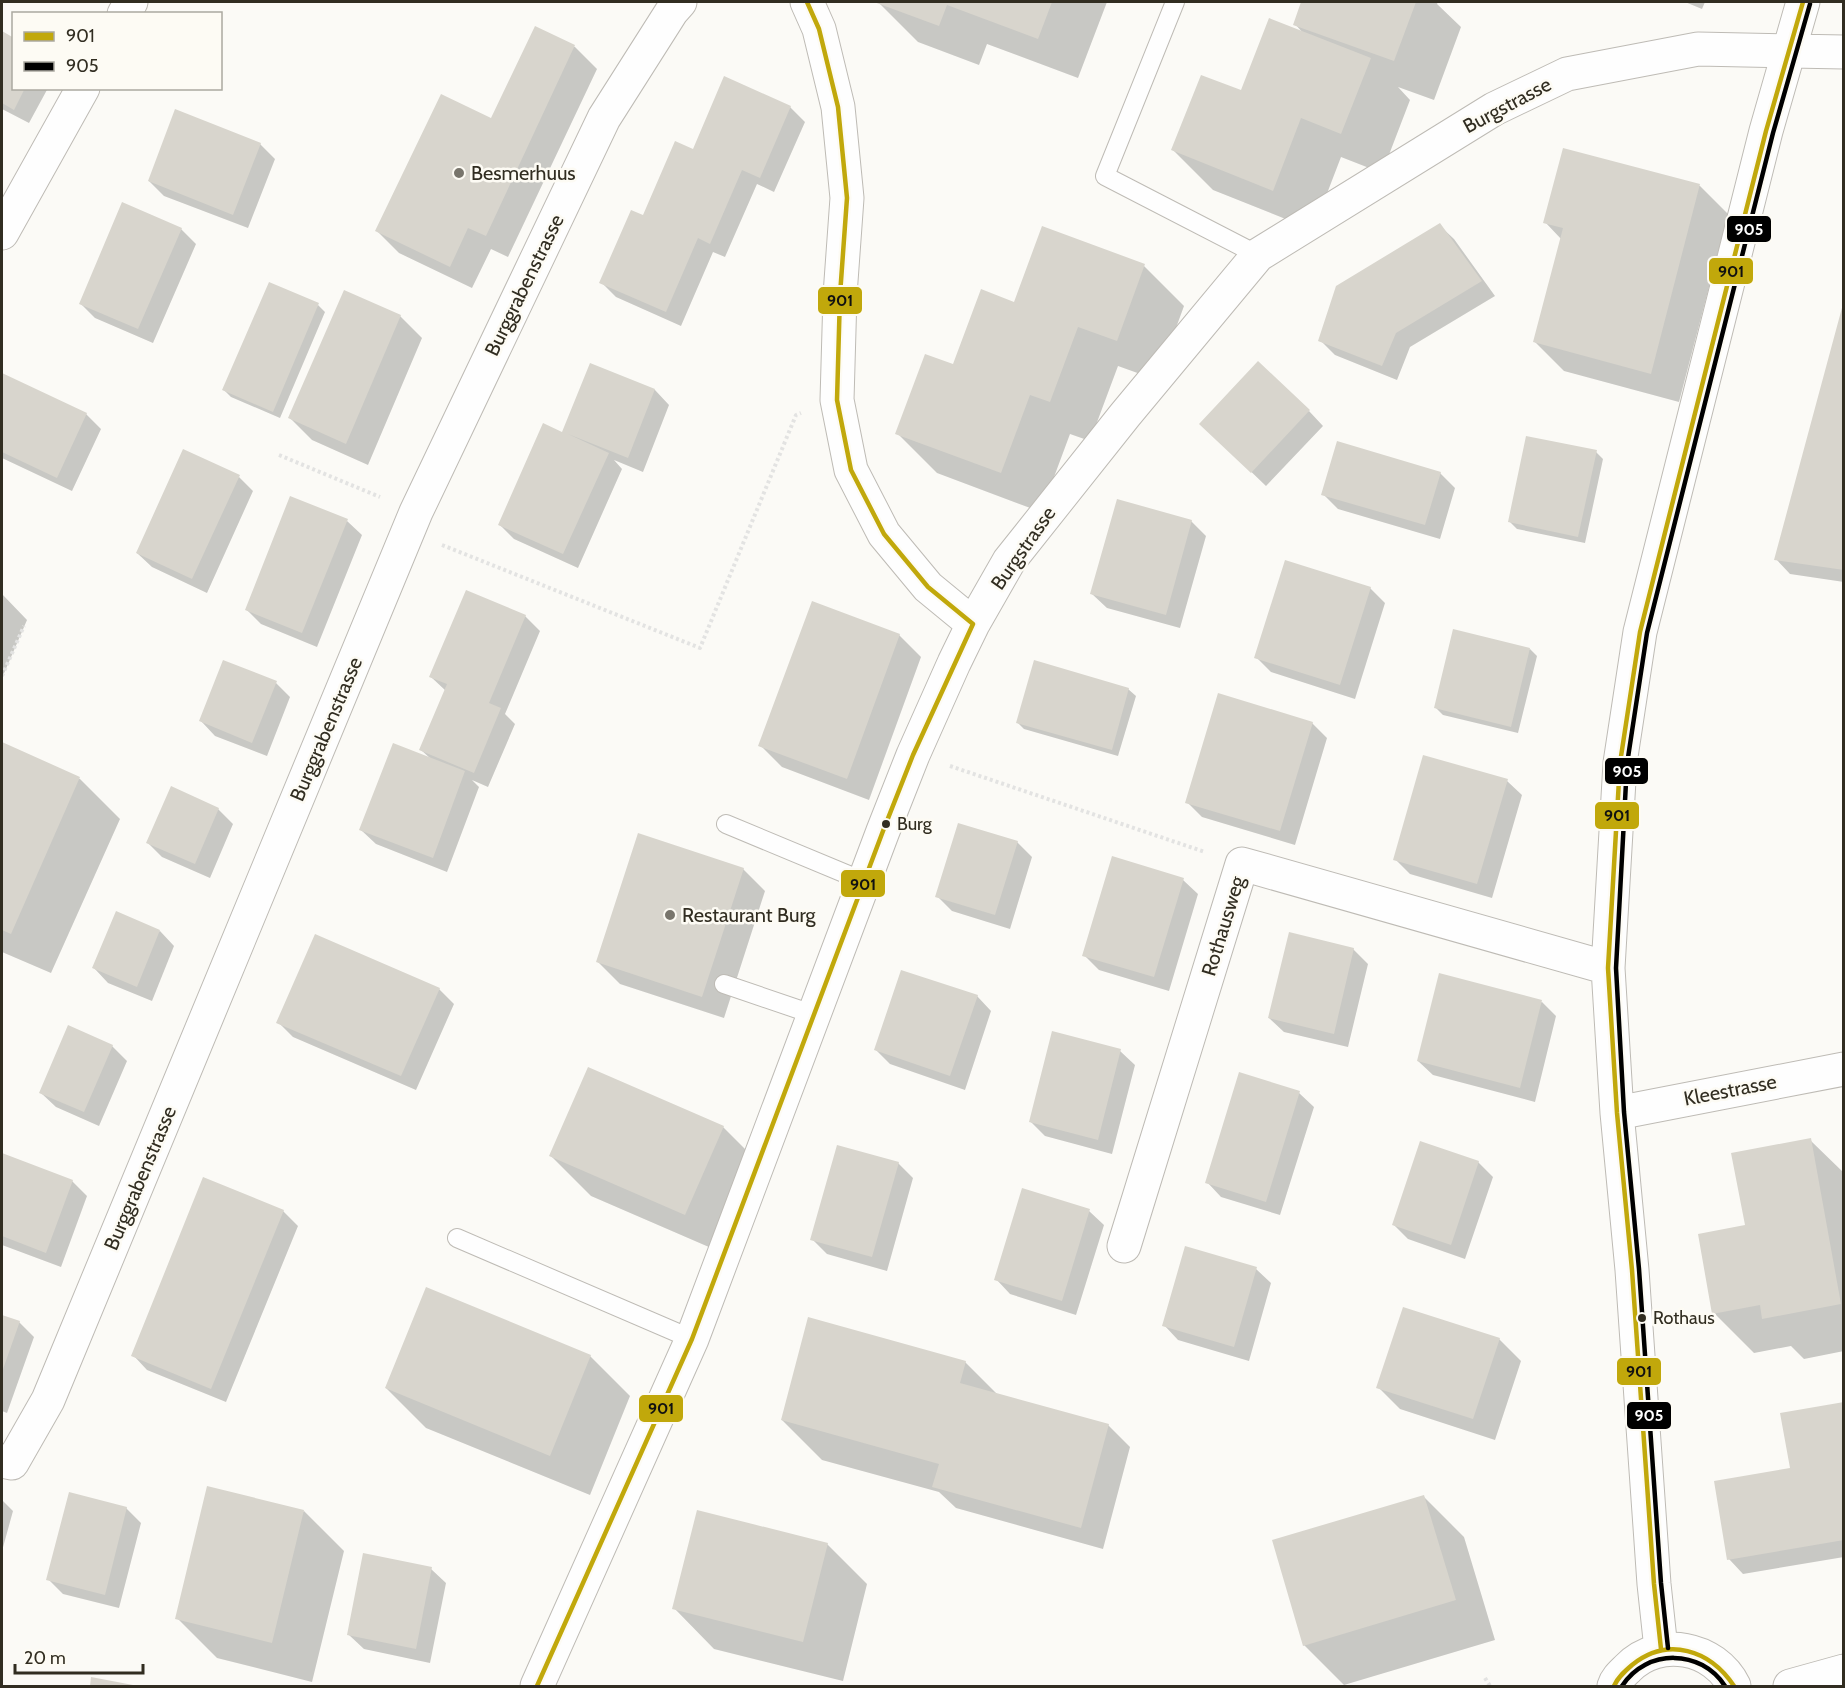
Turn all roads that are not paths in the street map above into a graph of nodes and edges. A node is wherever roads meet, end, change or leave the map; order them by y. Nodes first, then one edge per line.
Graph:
1 (680, 2) edge
2 (807, 2) edge
3 (1175, 2) edge
4 (1803, 2) edge
5 (1788, 50) junction
6 (1844, 52) edge
7 (81, 90) edge
8 (2, 233) edge
9 (1258, 255) junction
10 (973, 624) junction
11 (726, 824) dead end
12 (864, 881) junction
13 (1608, 968) junction
14 (724, 984) dead end
15 (815, 1015) junction
16 (1844, 1069) edge
17 (1617, 1113) junction
18 (457, 1238) dead end
19 (1124, 1246) dead end
20 (692, 1339) junction
21 (2, 1461) edge
22 (1661, 1649) junction
23 (1844, 1671) edge
24 (537, 1686) edge
25 (1614, 1686) edge
26 (1734, 1686) edge
27 (1790, 1686) edge

1 - 21 street, Burggrabenstrasse
2 - 10 street
3 - 9 lane
4 - 5 street
5 - 6 street
5 - 9 street, Burgstrasse
5 - 13 street
7 - 8 street
9 - 10 street, Burgstrasse
10 - 12 street, Burgstrasse
11 - 12 lane
12 - 15 street, Burgstrasse
13 - 17 street
13 - 19 street, Rothausweg
14 - 15 lane
15 - 20 street, Burgstrasse
16 - 17 street, Kleestrasse
17 - 22 street
18 - 20 lane
20 - 24 street, Burgstrasse
22 - 25 street
22 - 26 street
23 - 27 street

